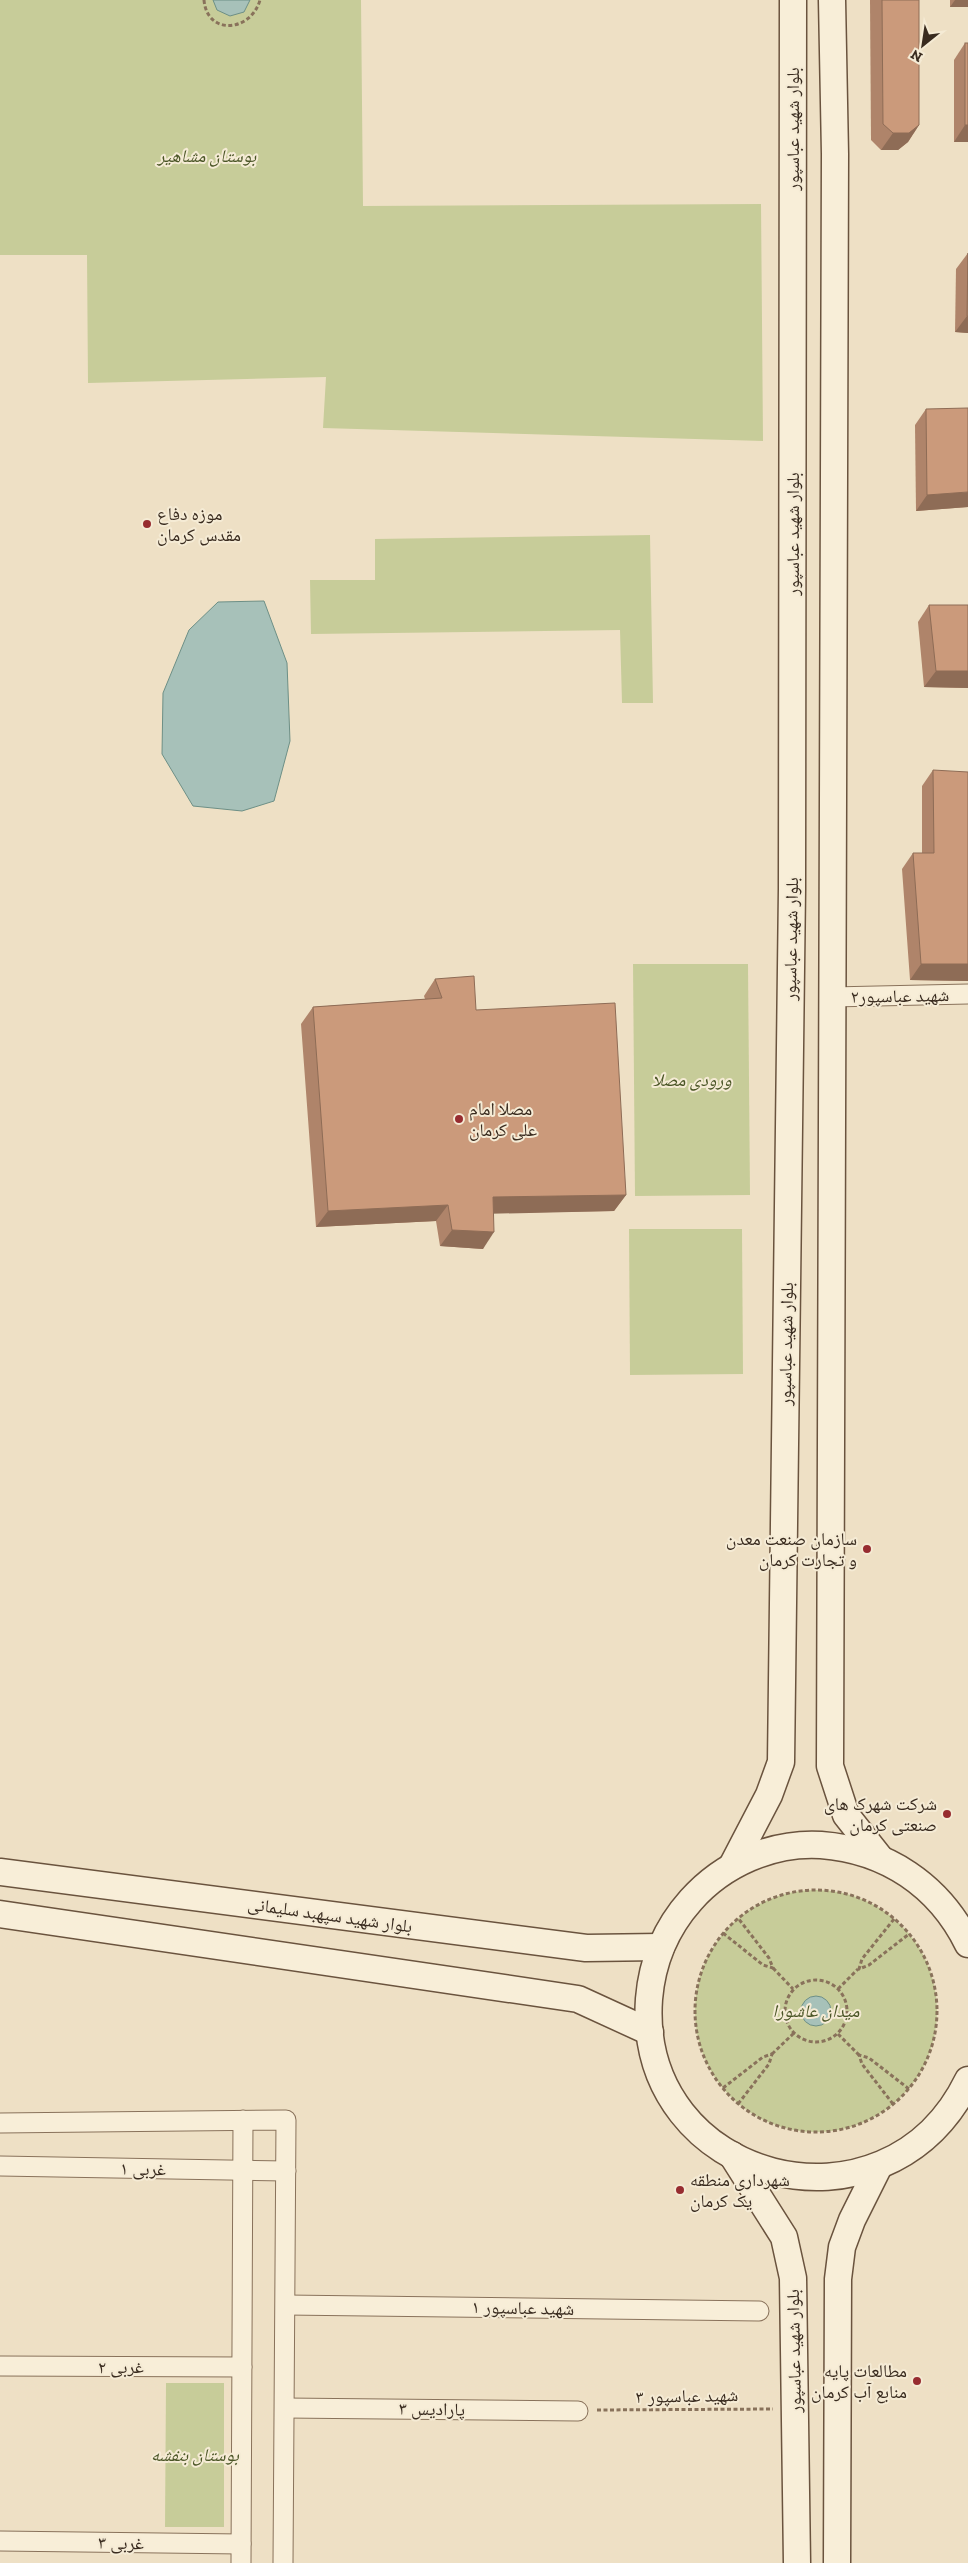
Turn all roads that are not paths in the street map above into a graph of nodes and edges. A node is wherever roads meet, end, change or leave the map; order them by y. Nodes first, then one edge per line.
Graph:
1 (793, 0) edge
2 (832, 0) edge
3 (835, 154) junction
4 (793, 156) junction
5 (792, 889) junction
6 (833, 890) junction
7 (968, 994) edge
8 (832, 997) junction
9 (880, 1858) junction
10 (732, 1866) junction
11 (0, 1872) edge
12 (0, 1914) edge
13 (968, 1944) edge
14 (661, 1947) junction
15 (650, 2032) junction
16 (968, 2080) edge
17 (243, 2120) junction
18 (0, 2123) edge
19 (732, 2155) junction
20 (0, 2166) edge
21 (880, 2166) junction
22 (245, 2171) junction
23 (286, 2171) junction
24 (286, 2305) junction
25 (759, 2311) dead end
26 (0, 2366) edge
27 (242, 2367) junction
28 (285, 2408) junction
29 (578, 2411) road end
30 (0, 2541) edge
31 (241, 2554) edge
32 (283, 2563) edge
33 (797, 2563) edge
34 (837, 2563) edge

1 - 4 main road, بلوار شهید عباسپور
2 - 3 main road
3 - 4 main road
3 - 6 main road
4 - 5 main road, بلوار شهید عباسپور
5 - 6 main road
5 - 10 main road, بلوار شهید عباسپور
6 - 8 main road
7 - 8 street, شهید عباسپور۲
8 - 9 main road
9 - 10 main road
9 - 13 main road
10 - 14 main road
11 - 14 main road, بلوار شهید سپهبد سلیمانی
12 - 15 main road
14 - 15 main road
15 - 19 main road
16 - 21 main road
17 - 18 street
17 - 22 street
17 - 23 street
19 - 21 main road
19 - 33 main road, بلوار شهید عباسپور
20 - 22 street, ۱ غربی
21 - 34 main road
22 - 23 street, ۱ غربی
22 - 27 street
23 - 24 street
24 - 25 street, شهید عباسپور ۱
24 - 28 street
26 - 27 street, ۲ غربی
27 - 31 street
28 - 29 street, پارادیس ۳
28 - 32 street
30 - 31 street, ۳ غربی

